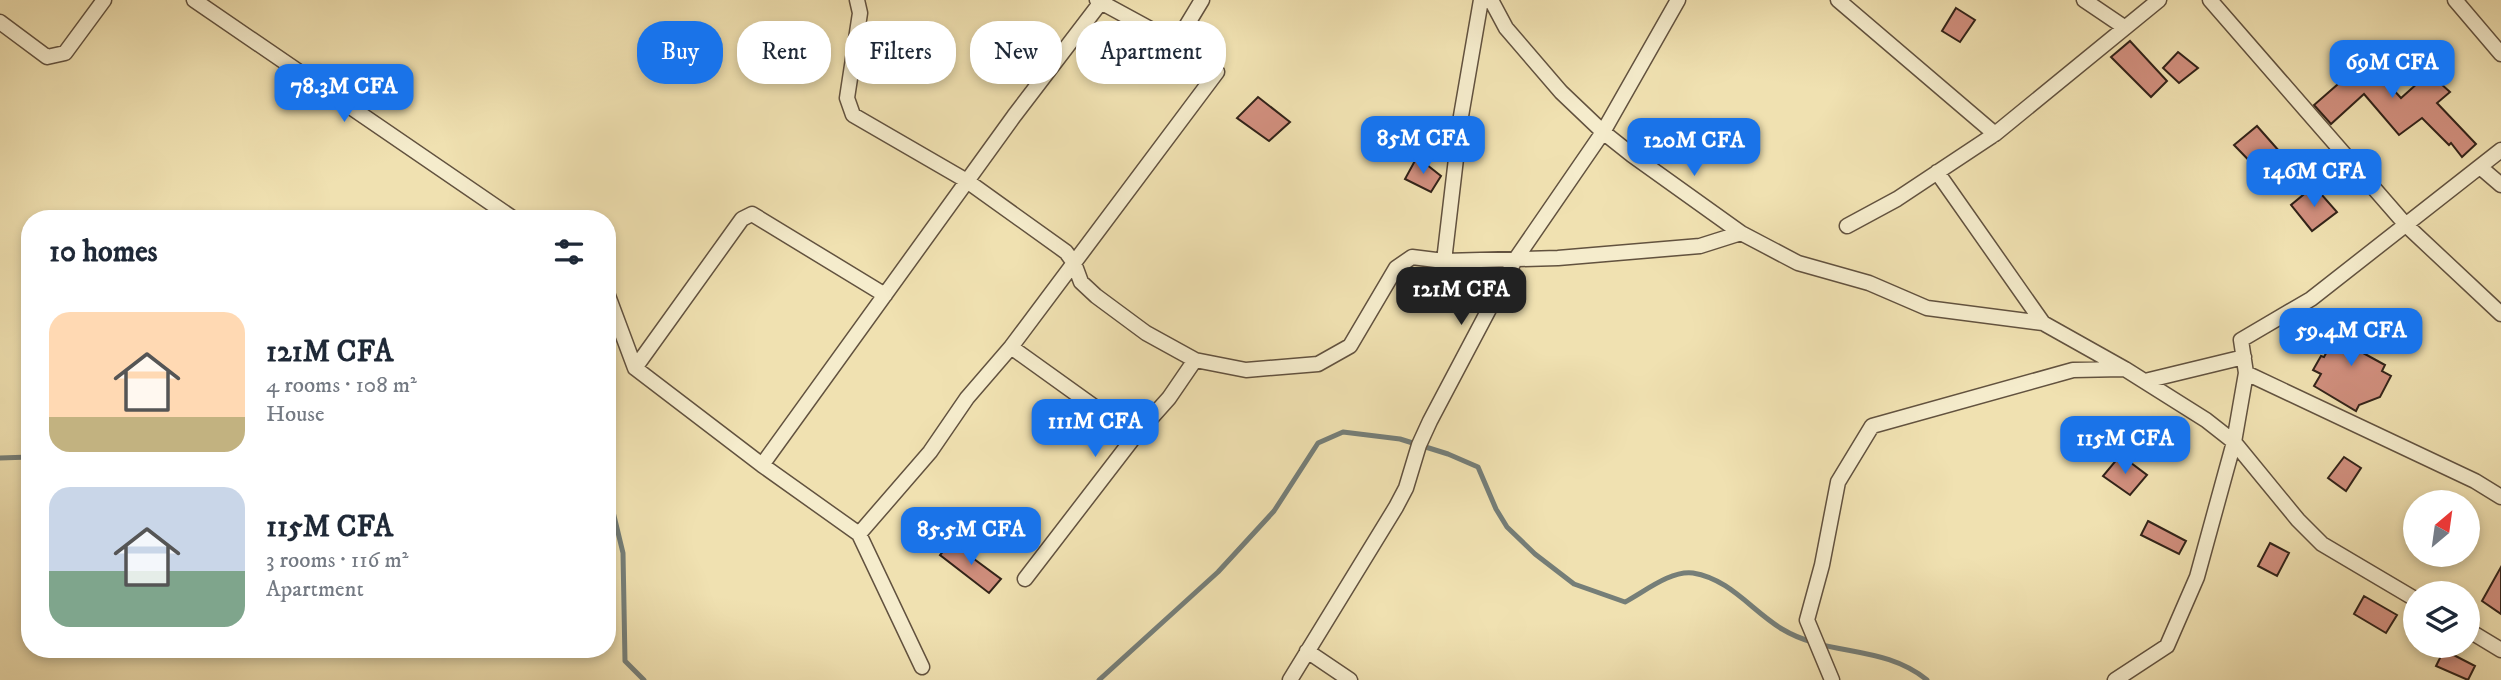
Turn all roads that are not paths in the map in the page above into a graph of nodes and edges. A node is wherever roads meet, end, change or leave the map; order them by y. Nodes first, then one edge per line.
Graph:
1 (104, 0) edge
2 (194, 0) edge
3 (858, 0) edge
4 (1202, 0) edge
5 (1481, 0) edge
6 (1491, 0) edge
7 (1678, 0) edge
8 (1838, 0) edge
9 (2084, 0) edge
10 (2159, 0) edge
11 (2210, 0) edge
12 (2455, 0) edge
13 (1099, 1) edge
14 (1136, 21) edge
15 (1189, 21) edge
16 (0, 22) edge
17 (2124, 27) junction
18 (2501, 54) edge
19 (1208, 84) edge
20 (1603, 132) junction
21 (1995, 134) junction
22 (2501, 150) edge
23 (2480, 167) junction
24 (1937, 172) junction
25 (967, 181) junction
26 (2501, 185) edge
27 (501, 210) edge
28 (2406, 225) junction
29 (1847, 226) dead end
30 (1741, 233) junction
31 (1515, 260) junction
32 (1444, 261) junction
33 (1074, 263) junction
34 (885, 295) junction
35 (2501, 314) edge
36 (616, 317) edge
37 (2043, 323) junction
38 (1011, 346) junction
39 (2244, 357) junction
40 (1195, 360) junction
41 (635, 368) junction
42 (2125, 369) junction
43 (2246, 373) junction
44 (2145, 381) junction
45 (1135, 436) junction
46 (2234, 442) junction
47 (762, 465) junction
48 (2501, 497) edge
49 (859, 534) junction
50 (1024, 579) dead end
51 (2403, 592) edge
52 (2480, 637) edge
53 (2501, 650) edge
54 (1307, 651) junction
55 (922, 667) dead end
56 (1290, 680) edge
57 (1350, 680) edge
58 (1832, 680) edge
59 (2115, 680) edge

1 - 16 street
2 - 27 street
3 - 25 street
4 - 15 street
5 - 32 street
6 - 20 street
7 - 20 street
8 - 21 street
9 - 17 street
10 - 17 street
11 - 28 street
12 - 18 street
13 - 14 street
13 - 25 street
17 - 21 street
19 - 33 street
20 - 30 street
20 - 31 street
21 - 24 street
22 - 23 street
23 - 26 street
23 - 28 street
24 - 29 street
24 - 37 street
25 - 33 street
25 - 34 street
28 - 35 street
28 - 39 street
30 - 31 street
30 - 37 street
31 - 32 street
31 - 54 street
32 - 40 street
33 - 38 street
33 - 40 street
34 - 41 street
34 - 47 street
36 - 41 street
37 - 42 street
38 - 45 street
38 - 49 street
39 - 43 street
39 - 44 street
40 - 45 street
41 - 47 street
42 - 44 street
42 - 58 street
43 - 46 street
43 - 48 street
44 - 46 street
45 - 50 street
46 - 51 street
46 - 59 street
47 - 49 street
49 - 55 street
52 - 53 street
54 - 56 street
54 - 57 street

